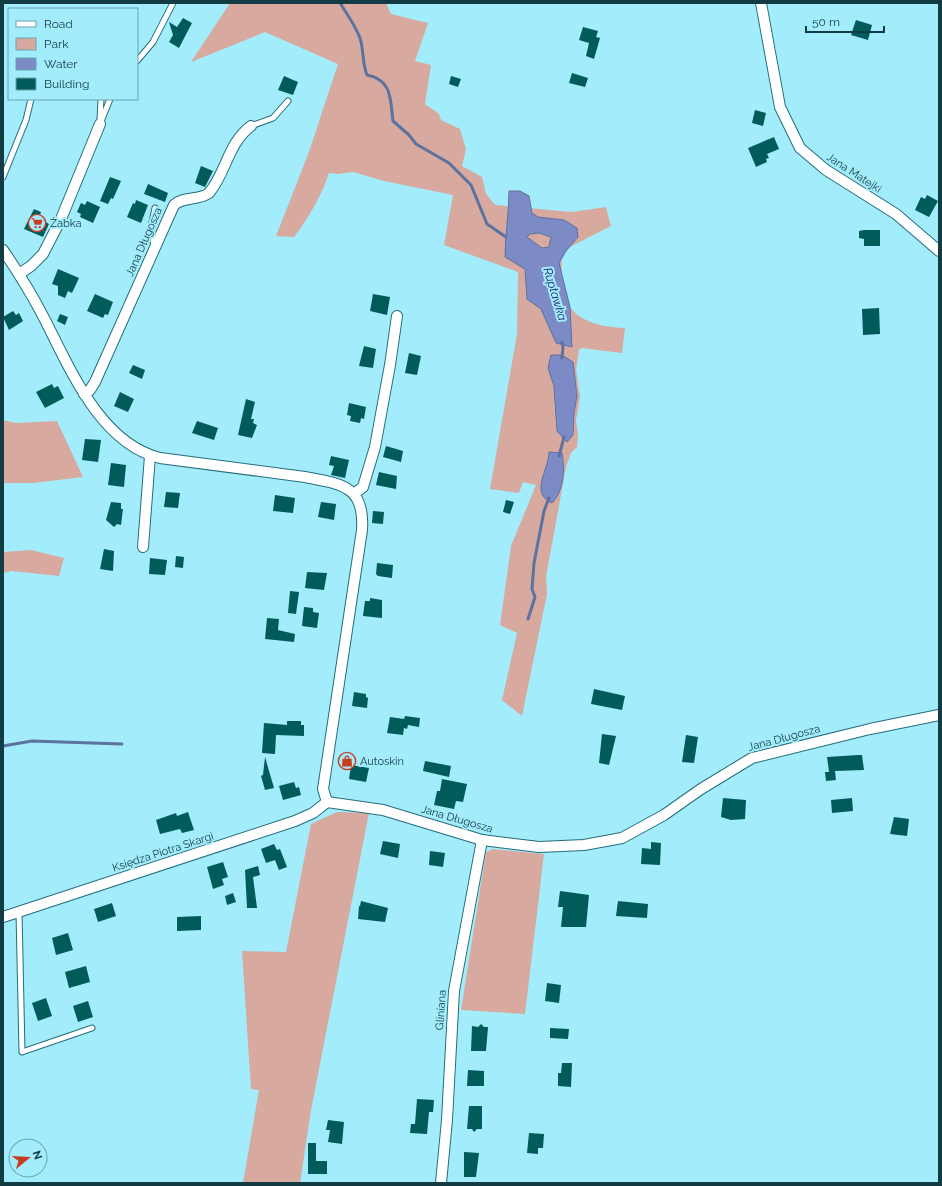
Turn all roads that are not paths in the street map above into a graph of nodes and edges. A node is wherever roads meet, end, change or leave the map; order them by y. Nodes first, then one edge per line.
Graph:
1 (173, 3) edge
2 (761, 3) edge
3 (138, 60) edge
4 (31, 100) edge
5 (101, 100) edge
6 (110, 100) edge
7 (288, 100) dead end
8 (100, 124) junction
9 (251, 126) joint
10 (3, 177) edge
11 (155, 208) dead end
12 (154, 248) junction
13 (3, 250) edge
14 (939, 251) edge
15 (19, 274) junction
16 (397, 316) dead end
17 (84, 394) junction
18 (150, 456) junction
19 (354, 494) junction
20 (143, 547) dead end
21 (939, 715) edge
22 (327, 802) junction
23 (482, 840) junction
24 (19, 912) junction
25 (3, 917) edge
26 (92, 1028) dead end
27 (441, 1183) edge

1 - 3 lane
2 - 14 street, Jana Matejki
4 - 10 lane
5 - 8 lane
6 - 8 lane
7 - 9 lane
8 - 15 street
9 - 12 street, Jana Długosza
11 - 12 lane
12 - 17 street, Jana Długosza
13 - 15 street
15 - 17 street
16 - 19 street
17 - 18 street
18 - 19 street
18 - 20 street
19 - 22 street
21 - 23 street, Jana Długosza
22 - 23 street, Jana Długosza
22 - 24 street, Księdza Piotra Skargi
23 - 27 street, Gliniana
24 - 25 street, Księdza Piotra Skargi
24 - 26 lane

